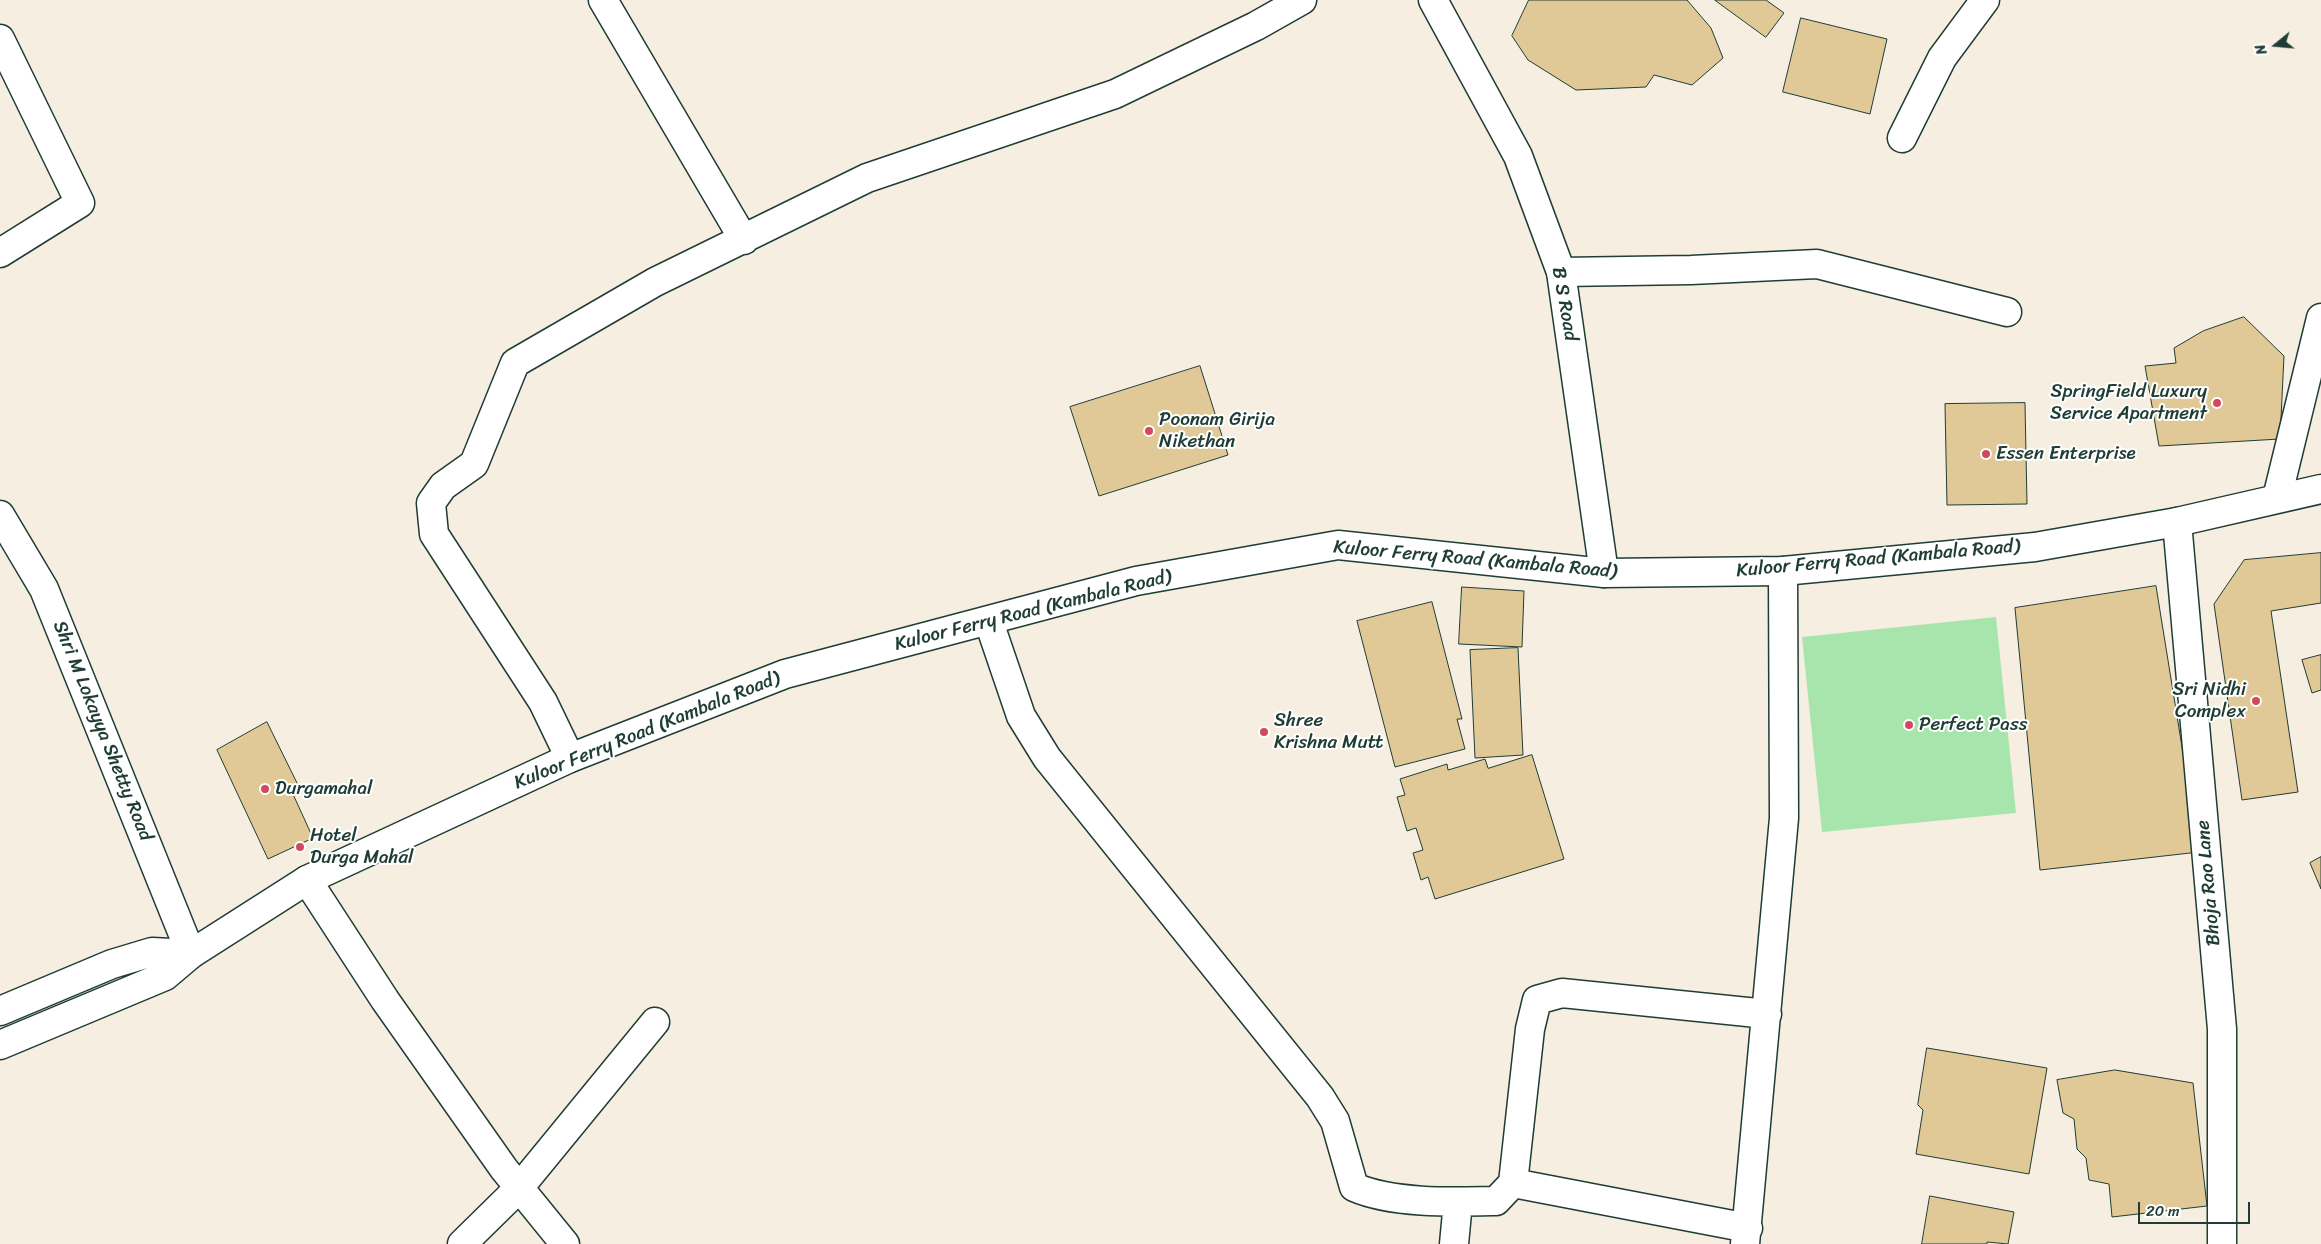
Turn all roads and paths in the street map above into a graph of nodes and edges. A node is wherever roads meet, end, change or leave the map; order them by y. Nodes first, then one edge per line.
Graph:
1 (602, 0) edge
2 (1302, 0) edge
3 (1434, 0) edge
4 (1986, 0) edge
5 (0, 39) edge
6 (1902, 138) dead end
7 (744, 240) junction
8 (0, 253) edge
9 (1561, 272) junction
10 (2006, 312) dead end
11 (2321, 318) edge
12 (2321, 489) edge
13 (2277, 498) junction
14 (0, 515) edge
15 (2177, 522) junction
16 (1784, 571) junction
17 (1604, 573) junction
18 (990, 622) junction
19 (570, 758) junction
20 (307, 880) junction
21 (191, 954) junction
22 (0, 1011) edge
23 (1767, 1014) junction
24 (655, 1022) dead end
25 (0, 1045) edge
26 (1513, 1183) junction
27 (519, 1188) junction
28 (1458, 1202) junction
29 (1746, 1236) edge
30 (462, 1244) edge
31 (565, 1244) edge
32 (1454, 1244) edge
33 (2222, 1244) edge

1 - 7 street
2 - 7 street
3 - 9 street, B S Road
4 - 6 street
5 - 8 street
7 - 19 street
9 - 10 street
9 - 17 street, B S Road
11 - 13 street
12 - 13 street, Kuloor Ferry Road (Kambala Road)
13 - 15 street, Kuloor Ferry Road (Kambala Road)
14 - 21 street, Shri M Lokayya Shetty Road
15 - 16 street, Kuloor Ferry Road (Kambala Road)
15 - 33 street, Bhoja Rao Lane
16 - 17 street, Kuloor Ferry Road (Kambala Road)
16 - 23 street
17 - 18 street, Kuloor Ferry Road (Kambala Road)
18 - 19 street, Kuloor Ferry Road (Kambala Road)
18 - 28 street
19 - 20 street, Kuloor Ferry Road (Kambala Road)
20 - 21 street, Kuloor Ferry Road (Kambala Road)
20 - 27 street
21 - 22 street
21 - 25 street, Kuloor Ferry Road (Kambala Road)
23 - 26 street
23 - 29 street
24 - 27 street
26 - 28 street
26 - 29 street
27 - 30 street
27 - 31 street
28 - 32 street

